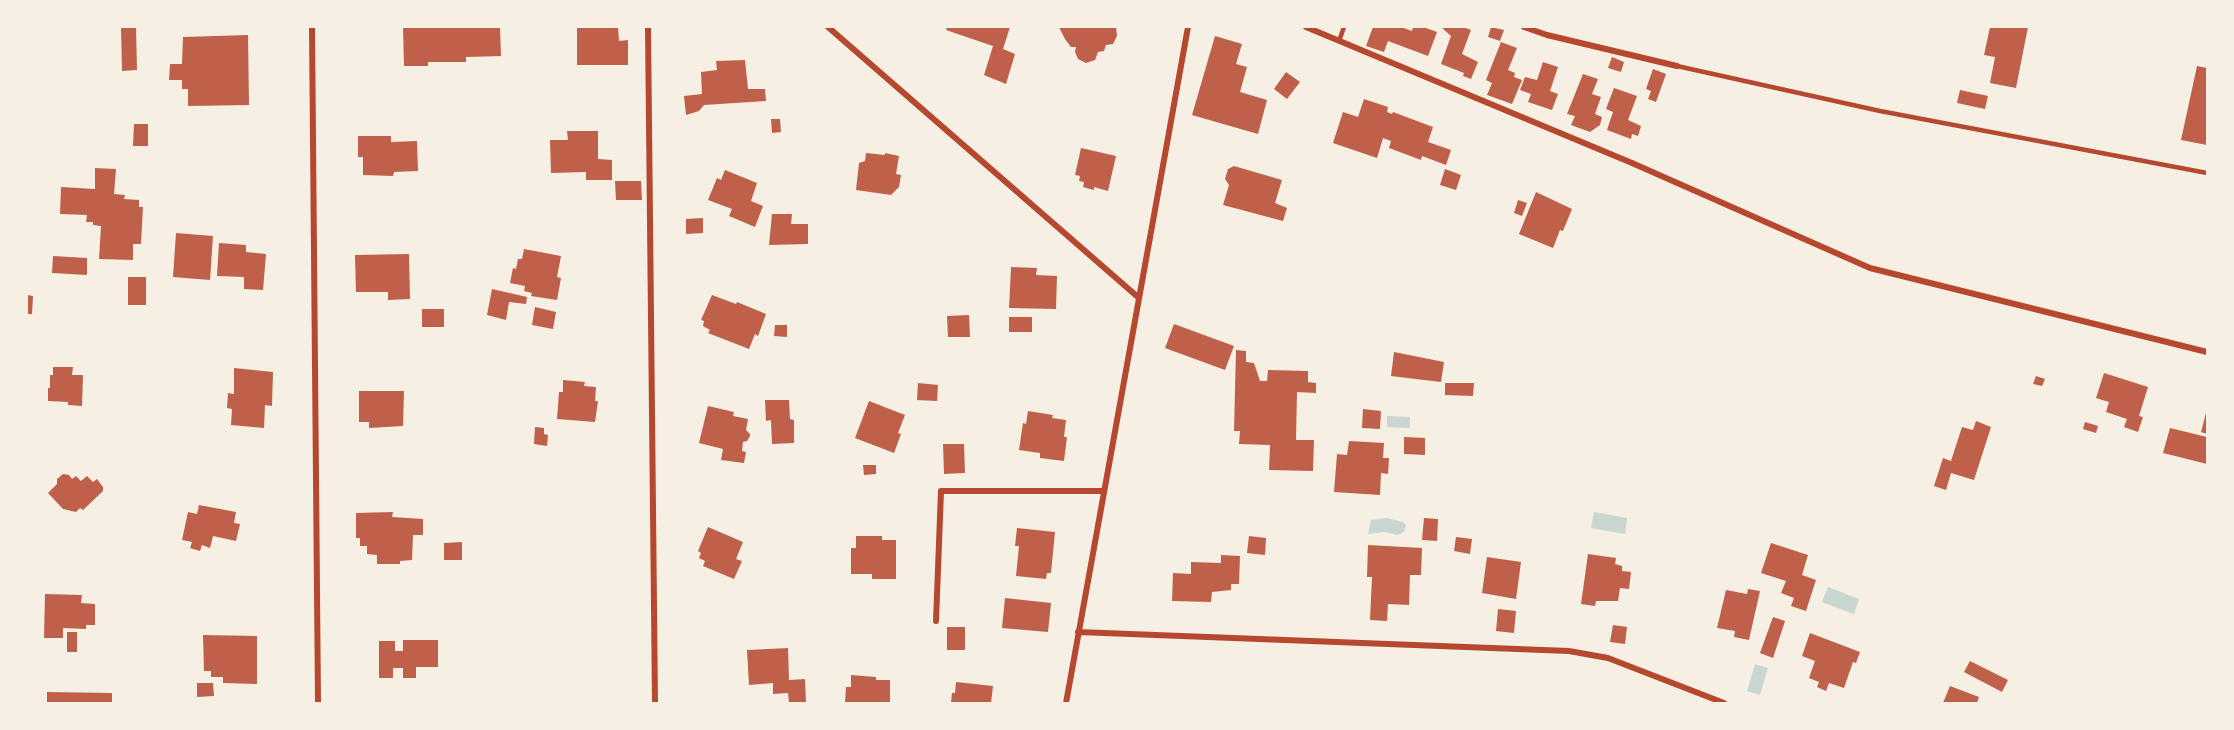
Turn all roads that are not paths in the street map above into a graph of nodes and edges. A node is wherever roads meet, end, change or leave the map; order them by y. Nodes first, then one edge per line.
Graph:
1 (312, 27) edge
2 (648, 27) edge
3 (828, 27) edge
4 (1188, 27) edge
5 (1306, 27) edge
6 (1344, 27) edge
7 (1524, 27) edge
8 (1339, 41) junction
9 (1677, 66) joint
10 (2207, 173) edge
11 (1139, 298) junction
12 (2207, 352) edge
13 (1104, 491) junction
14 (936, 621) dead end
15 (1078, 632) junction
16 (318, 703) edge
17 (655, 703) edge
18 (1066, 703) edge
19 (1724, 703) edge

1 - 16 street
2 - 17 street
3 - 11 street
4 - 11 street
5 - 8 street
6 - 8 lane
7 - 9 street
8 - 12 street
9 - 10 lane
11 - 13 street
13 - 14 street
13 - 15 street
15 - 18 street
15 - 19 street

